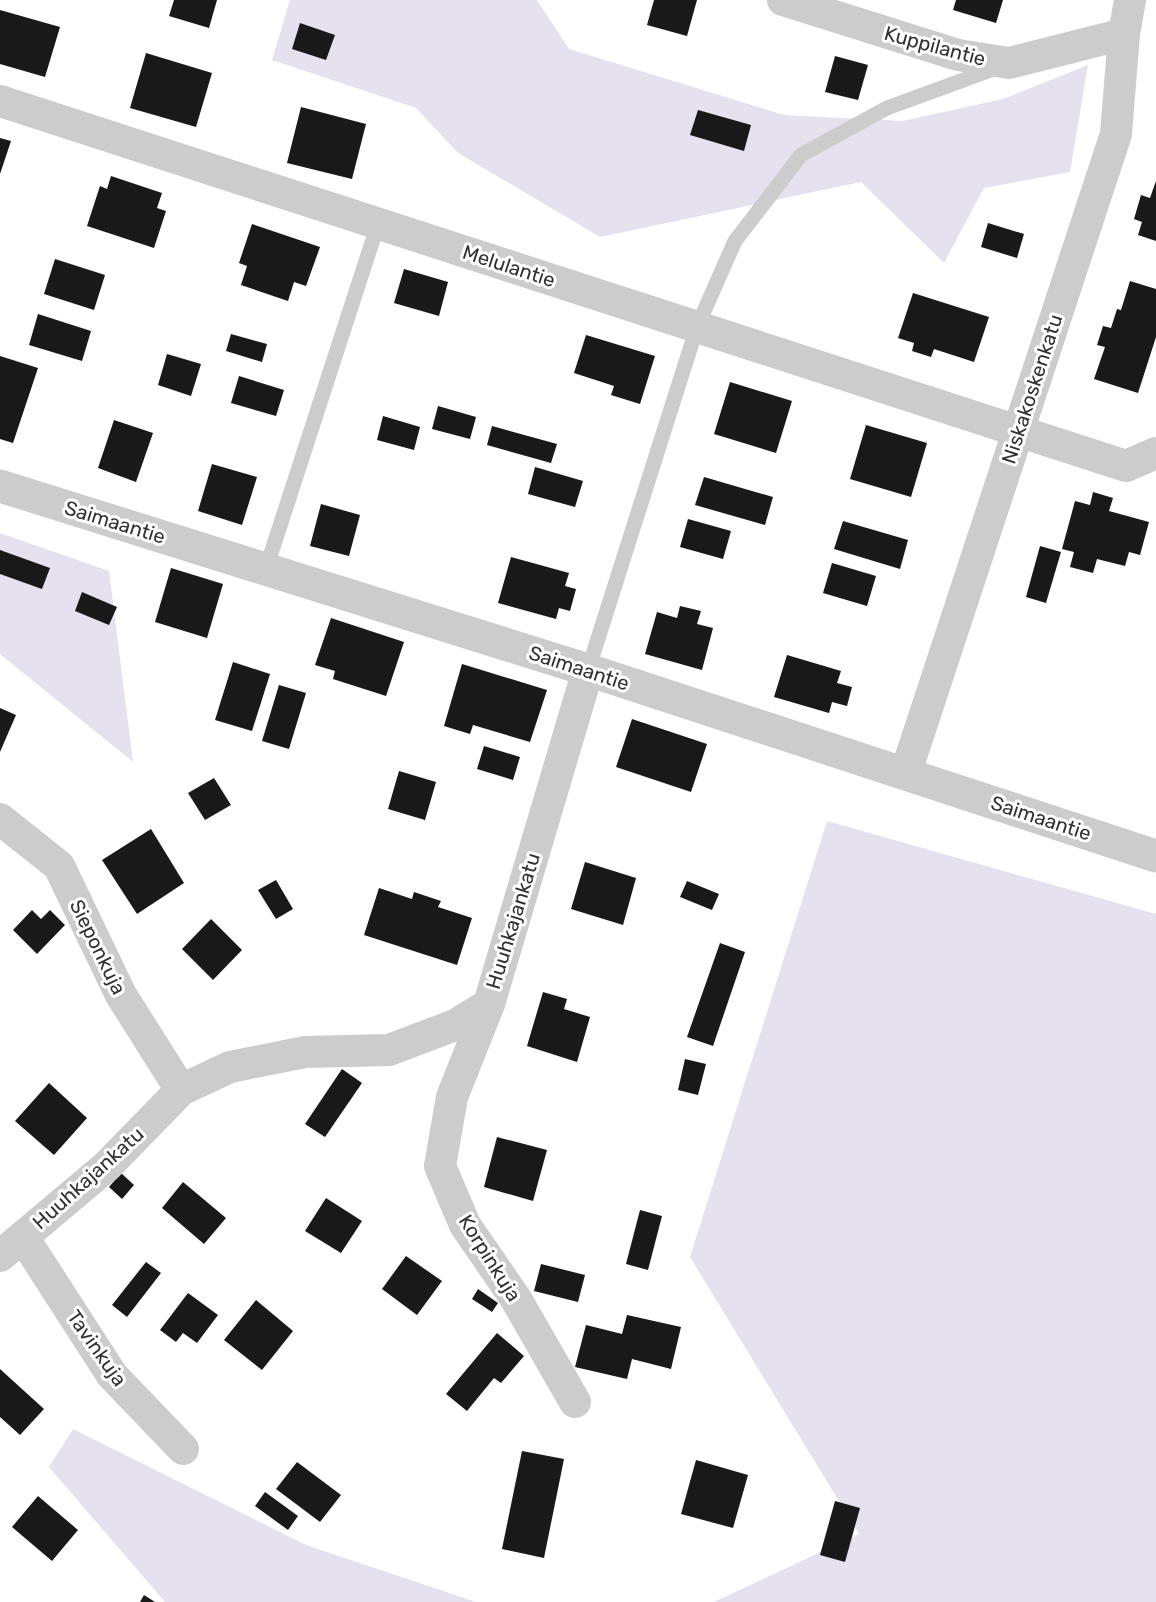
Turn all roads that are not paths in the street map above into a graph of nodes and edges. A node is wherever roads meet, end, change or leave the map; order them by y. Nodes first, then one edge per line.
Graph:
1 (783, 0) edge
2 (1130, 0) edge
3 (1124, 34) junction
4 (1009, 63) junction
5 (0, 101) edge
6 (378, 224) junction
7 (697, 327) junction
8 (1018, 432) junction
9 (1156, 453) edge
10 (0, 486) edge
11 (266, 569) junction
12 (588, 670) junction
13 (906, 772) junction
14 (0, 819) edge
15 (1156, 856) edge
16 (489, 1004) junction
17 (182, 1090) junction
18 (11, 1247) edge
19 (575, 1402) dead end
20 (183, 1449) dead end

1 - 4 street, Kuppilantie
2 - 3 street, Niskakoskenkatu
3 - 4 street, Kuppilantie
3 - 8 street, Niskakoskenkatu
4 - 7 lane
5 - 6 street, Melulantie
6 - 7 street, Melulantie
6 - 11 lane
7 - 8 street, Melulantie
7 - 12 lane
8 - 9 street, Melulantie
8 - 13 street, Niskakoskenkatu
10 - 11 street, Saimaantie
11 - 12 street, Saimaantie
12 - 13 street, Saimaantie
12 - 16 street, Huuhkajankatu
13 - 15 street, Saimaantie
14 - 17 street, Sieponkuja
16 - 17 street, Huuhkajankatu
16 - 19 street, Korpinkuja
17 - 18 street, Huuhkajankatu
18 - 20 street, Tavinkuja

